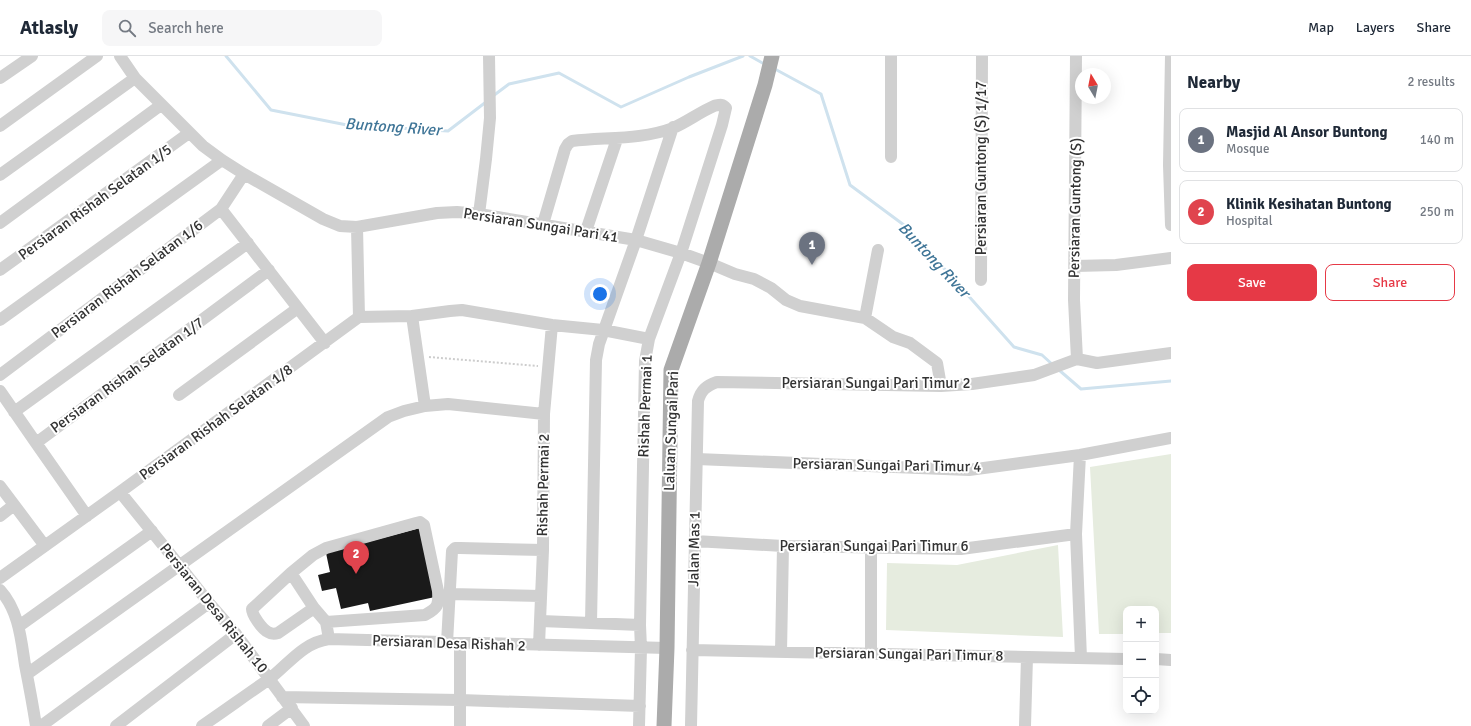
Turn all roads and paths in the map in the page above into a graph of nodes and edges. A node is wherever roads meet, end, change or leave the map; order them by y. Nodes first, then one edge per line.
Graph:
1 (32, 56) edge
2 (97, 56) edge
3 (120, 56) edge
4 (489, 56) edge
5 (772, 56) edge
6 (891, 56) edge
7 (982, 56) edge
8 (1076, 56) edge
9 (1171, 56) edge
10 (1171, 70) edge
11 (0, 78) edge
12 (135, 78) junction
13 (161, 105) junction
14 (0, 126) edge
15 (673, 128) junction
16 (189, 133) junction
17 (617, 139) junction
18 (891, 157) dead end
19 (222, 160) junction
20 (1170, 164) edge
21 (244, 174) junction
22 (0, 175) edge
23 (221, 209) junction
24 (479, 214) junction
25 (0, 223) edge
26 (543, 224) junction
27 (1171, 225) edge
28 (356, 227) junction
29 (586, 231) junction
30 (636, 240) junction
31 (248, 243) junction
32 (878, 250) dead end
33 (681, 253) junction
34 (1171, 258) edge
35 (709, 263) junction
36 (1075, 266) junction
37 (0, 270) edge
38 (269, 270) junction
39 (980, 280) dead end
40 (298, 308) junction
41 (412, 316) junction
42 (359, 317) junction
43 (865, 318) junction
44 (0, 320) edge
45 (552, 325) junction
46 (603, 330) junction
47 (649, 339) junction
48 (325, 343) junction
49 (1171, 353) edge
50 (418, 356) junction
51 (1077, 359) junction
52 (548, 367) junction
53 (0, 375) edge
54 (717, 382) joint
55 (941, 386) junction
56 (0, 391) edge
57 (179, 395) dead end
58 (425, 406) junction
59 (14, 412) junction
60 (544, 414) junction
61 (1171, 438) edge
62 (36, 443) junction
63 (1080, 455) junction
64 (696, 459) junction
65 (0, 486) edge
66 (120, 492) junction
67 (14, 506) junction
68 (0, 516) edge
69 (86, 516) junction
70 (152, 531) junction
71 (1076, 534) junction
72 (695, 541) junction
73 (45, 546) junction
74 (783, 546) junction
75 (871, 547) junction
76 (543, 550) junction
77 (179, 565) junction
78 (291, 573) junction
79 (0, 578) edge
80 (0, 590) edge
81 (449, 594) junction
82 (541, 596) junction
83 (209, 603) junction
84 (314, 608) junction
85 (541, 621) junction
86 (326, 622) junction
87 (591, 623) junction
88 (640, 625) junction
89 (19, 626) junction
90 (236, 634) junction
91 (329, 639) junction
92 (446, 643) junction
93 (460, 643) junction
94 (539, 645) junction
95 (641, 648) junction
96 (667, 648) junction
97 (692, 650) junction
98 (781, 652) junction
99 (871, 654) junction
100 (1027, 657) junction
101 (1081, 658) junction
102 (1123, 659) edge
103 (1159, 659) edge
104 (1171, 660) edge
105 (27, 674) junction
106 (270, 678) junction
107 (282, 697) junction
108 (460, 700) junction
109 (640, 706) junction
110 (292, 708) junction
111 (36, 726) edge
112 (41, 726) edge
113 (116, 726) edge
114 (202, 726) edge
115 (268, 726) edge
116 (304, 726) edge
117 (460, 726) edge
118 (639, 726) edge
119 (664, 726) edge
120 (691, 726) edge
121 (1025, 726) edge

1 - 11 street
2 - 14 street
3 - 12 street, Persiaran Sungai Pari 41
4 - 24 street
5 - 35 main road, Laluan Sungai Pari
6 - 18 street
7 - 39 street, Persiaran Guntong (S) 1/17
8 - 36 street, Persiaran Guntong (S)
9 - 10 street
10 - 20 street
12 - 13 street, Persiaran Sungai Pari 41
12 - 22 street
13 - 16 street, Persiaran Sungai Pari 41
13 - 25 street
15 - 17 street
15 - 30 street
15 - 33 street, Rishah Permai 1
16 - 19 street, Persiaran Sungai Pari 41
16 - 37 street, Persiaran Rishah Selatan 1/5
17 - 26 street
17 - 29 street
19 - 21 street, Persiaran Sungai Pari 41
19 - 44 street
20 - 27 street
21 - 23 street, Persiaran Rishah Selatan 1/6
21 - 28 street, Persiaran Sungai Pari 41
23 - 31 street
23 - 53 street, Persiaran Rishah Selatan 1/6
24 - 26 street, Persiaran Sungai Pari 41
24 - 28 street, Persiaran Sungai Pari 41
26 - 29 street, Persiaran Sungai Pari 41
28 - 42 street
29 - 30 street, Persiaran Sungai Pari 41
30 - 33 street, Persiaran Sungai Pari 41
30 - 46 street
31 - 38 street
31 - 59 street
32 - 43 street
33 - 35 street, Persiaran Sungai Pari 41
33 - 47 street, Rishah Permai 1
34 - 36 street
35 - 43 street, Persiaran Sungai Pari 41
35 - 96 main road, Laluan Sungai Pari
36 - 51 street, Persiaran Guntong (S)
38 - 40 street
38 - 62 street, Persiaran Rishah Selatan 1/7
40 - 48 street
40 - 57 street
41 - 42 street
41 - 45 street
41 - 50 street
42 - 48 street, Persiaran Rishah Selatan 1/8
43 - 55 street
45 - 46 street
45 - 52 street, Rishah Permai 2
46 - 47 street
46 - 87 street
47 - 88 street, Rishah Permai 1
48 - 66 street, Persiaran Rishah Selatan 1/8
49 - 51 street
50 - 52 path
50 - 58 street
51 - 55 street, Persiaran Sungai Pari Timur 2
52 - 60 street, Rishah Permai 2
54 - 55 street, Persiaran Sungai Pari Timur 2
54 - 64 street, Jalan Mas 1
56 - 59 street, Persiaran Rishah Selatan 1/7
58 - 60 street
58 - 77 street
59 - 62 street, Persiaran Rishah Selatan 1/7
60 - 76 street, Rishah Permai 2
61 - 63 street, Persiaran Sungai Pari Timur 4
62 - 69 street
63 - 64 street, Persiaran Sungai Pari Timur 4
63 - 71 street
64 - 72 street, Jalan Mas 1
65 - 67 street
66 - 69 street, Persiaran Rishah Selatan 1/8
66 - 70 street, Persiaran Desa Rishah 10
67 - 68 street
67 - 73 street
69 - 73 street, Persiaran Rishah Selatan 1/8
70 - 77 street, Persiaran Desa Rishah 10
70 - 89 street
71 - 75 street, Persiaran Sungai Pari Timur 6
71 - 101 street
72 - 74 street, Persiaran Sungai Pari Timur 6
72 - 97 street, Jalan Mas 1
73 - 79 street, Persiaran Rishah Selatan 1/8
74 - 75 street, Persiaran Sungai Pari Timur 6
74 - 98 street
75 - 99 street
76 - 81 street
76 - 82 street, Rishah Permai 2
77 - 83 street, Persiaran Desa Rishah 10
77 - 105 street
78 - 84 street
78 - 84 street
78 - 86 street
80 - 89 street
81 - 82 street
81 - 92 street
82 - 85 street, Rishah Permai 2
83 - 90 street, Persiaran Desa Rishah 10
83 - 112 street
84 - 86 street
85 - 87 street
85 - 94 street, Rishah Permai 2
86 - 91 street
87 - 88 street
88 - 95 street, Rishah Permai 1
89 - 105 street
90 - 106 street, Persiaran Desa Rishah 10
90 - 113 street
91 - 92 street, Persiaran Desa Rishah 2
91 - 106 street, Persiaran Desa Rishah 2
92 - 93 street, Persiaran Desa Rishah 2
93 - 94 street, Persiaran Desa Rishah 2
93 - 108 street
94 - 95 street, Persiaran Desa Rishah 2
95 - 96 street, Persiaran Desa Rishah 2
95 - 109 street, Rishah Permai 1
96 - 119 main road, Laluan Sungai Pari
97 - 98 street, Persiaran Sungai Pari Timur 8
97 - 120 street, Jalan Mas 1
98 - 99 street, Persiaran Sungai Pari Timur 8
99 - 100 street, Persiaran Sungai Pari Timur 8
100 - 101 street, Persiaran Sungai Pari Timur 8
100 - 121 street
101 - 102 street, Persiaran Sungai Pari Timur 8
103 - 104 street
105 - 111 street
106 - 107 street, Persiaran Desa Rishah 10
106 - 114 street, Persiaran Desa Rishah 2
107 - 108 street
107 - 110 street, Persiaran Desa Rishah 10
108 - 109 street
108 - 117 street
109 - 118 street, Rishah Permai 1
110 - 115 street
110 - 116 street, Persiaran Desa Rishah 10

